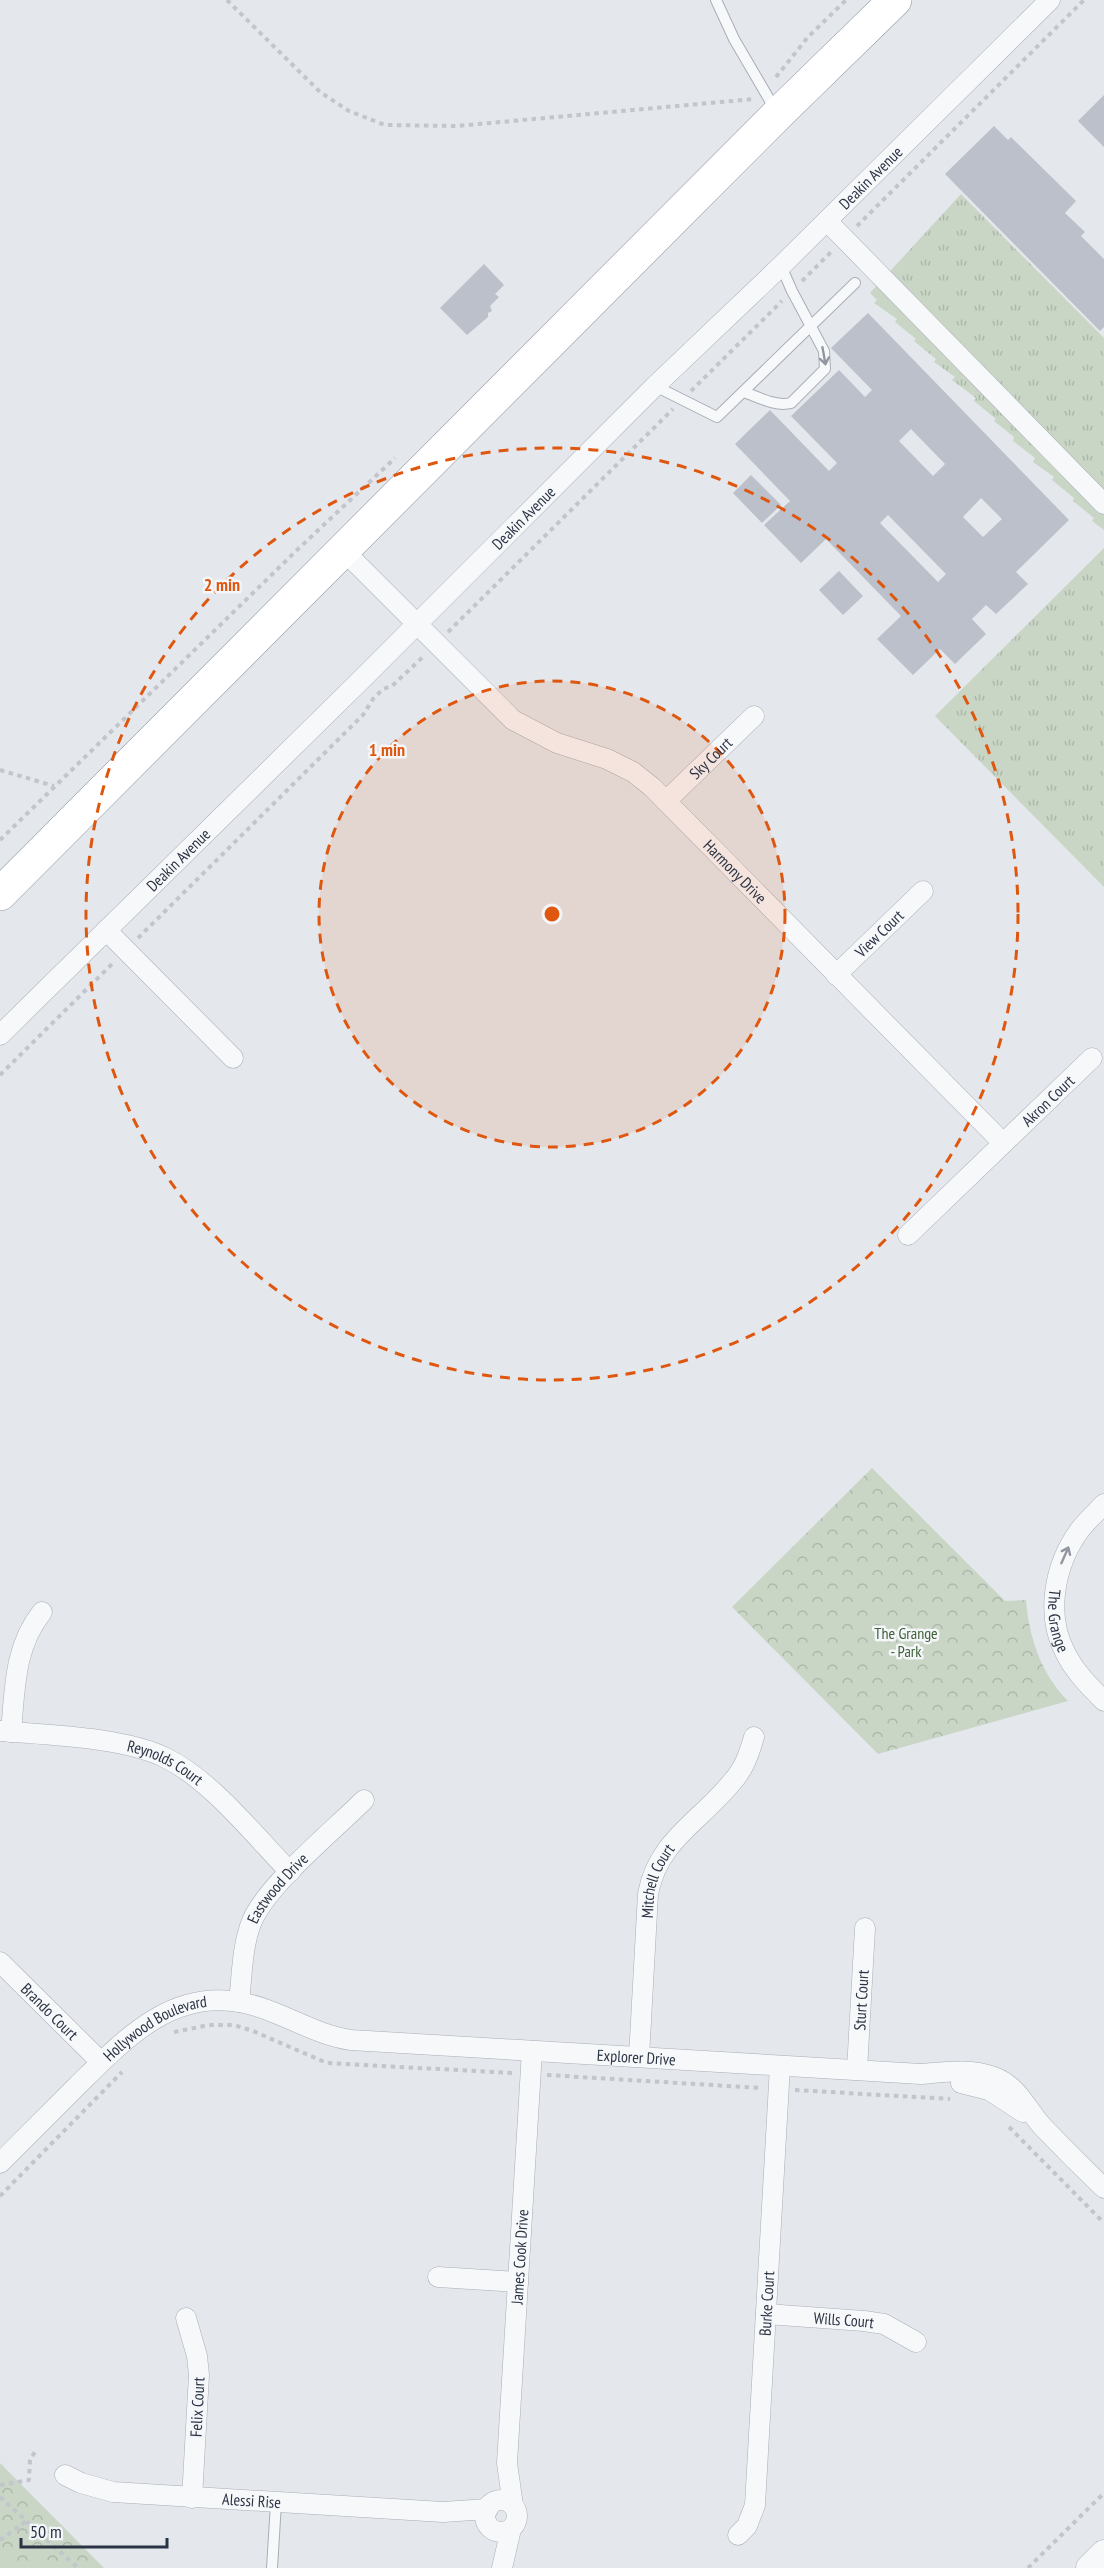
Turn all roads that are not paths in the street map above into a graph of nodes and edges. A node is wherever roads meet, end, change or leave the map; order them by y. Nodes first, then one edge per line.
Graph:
1 (716, 0) edge
2 (895, 0) edge
3 (1050, 0) edge
4 (761, 103) junction
5 (827, 220) junction
6 (782, 266) junction
7 (855, 283) dead end
8 (810, 325) junction
9 (655, 386) junction
10 (744, 392) junction
11 (1104, 504) edge
12 (344, 551) junction
13 (416, 622) junction
14 (754, 716) dead end
15 (666, 801) junction
16 (923, 891) dead end
17 (0, 894) edge
18 (106, 930) junction
19 (836, 975) junction
20 (0, 1035) edge
21 (233, 1058) dead end
22 (1092, 1058) dead end
23 (1002, 1142) junction
24 (908, 1235) dead end
25 (1104, 1504) edge
26 (42, 1612) dead end
27 (1104, 1701) edge
28 (5, 1732) edge
29 (754, 1737) dead end
30 (364, 1800) dead end
31 (290, 1872) junction
32 (865, 1928) dead end
33 (0, 1962) edge
34 (239, 2002) junction
35 (351, 2040) joint
36 (532, 2051) junction
37 (639, 2057) junction
38 (101, 2062) junction
39 (780, 2066) junction
40 (857, 2070) junction
41 (0, 2163) edge
42 (1104, 2188) edge
43 (438, 2277) dead end
44 (518, 2282) junction
45 (766, 2314) junction
46 (186, 2318) dead end
47 (916, 2342) dead end
48 (65, 2475) dead end
49 (192, 2498) junction
50 (276, 2503) junction
51 (498, 2516) junction
52 (738, 2535) dead end
53 (1104, 2553) edge
54 (272, 2568) edge
55 (501, 2568) edge
56 (1089, 2568) edge

1 - 4 lane
2 - 4 highway
3 - 5 street, Deakin Avenue
4 - 12 highway
5 - 6 street, Deakin Avenue
5 - 11 street
6 - 8 lane
6 - 9 street, Deakin Avenue
7 - 8 lane
8 - 10 lane
8 -> 10 lane
9 - 10 lane
9 - 13 street, Deakin Avenue
12 - 13 street, Harmony Drive
12 - 17 highway
13 - 15 street, Harmony Drive
13 - 18 street, Deakin Avenue
14 - 15 street, Sky Court
15 - 19 street, Harmony Drive
16 - 19 street, View Court
18 - 20 street, Deakin Avenue
18 - 21 street
19 - 23 street, Harmony Drive
22 - 23 street, Akron Court
23 - 24 street
27 -> 25 street, The Grange
26 - 28 street
28 - 31 street, Reynolds Court
29 - 37 street, Mitchell Court
30 - 31 street, Eastwood Drive
31 - 34 street, Eastwood Drive
32 - 40 street, Sturt Court
33 - 38 street, Brando Court
34 - 35 street, Hollywood Boulevard
34 - 38 street, Hollywood Boulevard
35 - 36 street, Explorer Drive
36 - 37 street, Explorer Drive
36 - 44 street, James Cook Drive
37 - 39 street, Explorer Drive
38 - 41 street, Hollywood Boulevard
39 - 40 street, Explorer Drive
39 - 45 street, Burke Court
40 - 42 street, Explorer Drive
43 - 44 street
44 - 51 street, James Cook Drive
45 - 47 street, Wills Court
45 - 52 street, Burke Court
46 - 49 street, Felix Court
48 - 49 street, Alessi Rise
49 - 50 street, Alessi Rise
50 - 51 street, Alessi Rise
50 - 54 lane
51 - 55 street, James Cook Drive
53 - 56 street

